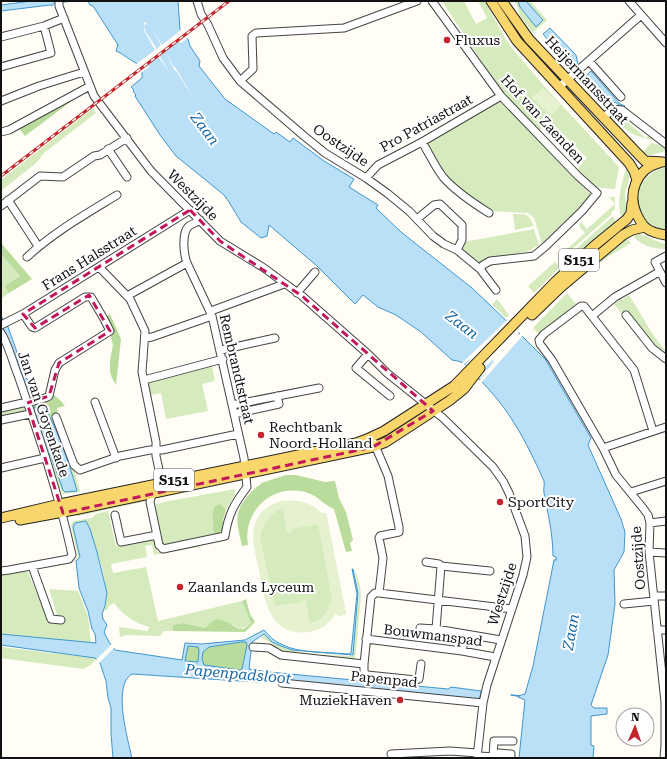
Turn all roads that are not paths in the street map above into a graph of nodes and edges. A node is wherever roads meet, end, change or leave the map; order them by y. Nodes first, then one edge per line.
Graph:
1 (197, 1) edge
2 (417, 1) edge
3 (432, 1) edge
4 (490, 1) edge
5 (502, 1) edge
6 (629, 1) edge
7 (59, 4) edge
8 (641, 15) junction
9 (64, 18) junction
10 (44, 26) junction
11 (1, 37) edge
12 (666, 43) edge
13 (589, 61) junction
14 (1, 67) edge
15 (84, 72) junction
16 (240, 81) junction
17 (567, 81) junction
18 (90, 86) junction
19 (559, 87) junction
20 (502, 96) junction
21 (621, 97) dead end
22 (1, 101) edge
23 (603, 118) junction
24 (1, 132) edge
25 (126, 138) junction
26 (422, 142) junction
27 (666, 144) edge
28 (108, 149) junction
29 (665, 162) edge
30 (127, 177) dead end
31 (366, 178) junction
32 (637, 180) junction
33 (117, 195) dead end
34 (8, 200) junction
35 (632, 203) junction
36 (1, 206) edge
37 (190, 210) junction
38 (489, 213) dead end
39 (417, 219) junction
40 (200, 220) junction
41 (645, 227) junction
42 (666, 235) edge
43 (38, 246) junction
44 (457, 250) junction
45 (27, 256) dead end
46 (666, 256) edge
47 (187, 263) junction
48 (99, 267) junction
49 (480, 269) junction
50 (315, 272) dead end
51 (659, 272) junction
52 (666, 283) edge
53 (284, 284) junction
54 (496, 290) dead end
55 (297, 293) junction
56 (127, 296) junction
57 (212, 313) junction
58 (23, 314) junction
59 (626, 315) dead end
60 (592, 316) junction
61 (525, 318) junction
62 (4, 324) edge
63 (1, 333) edge
64 (146, 338) junction
65 (275, 338) dead end
66 (221, 350) junction
67 (368, 354) junction
68 (666, 358) edge
69 (223, 359) junction
70 (144, 380) junction
71 (319, 388) dead end
72 (277, 396) junction
73 (390, 396) dead end
74 (95, 402) dead end
75 (27, 403) junction
76 (232, 405) junction
77 (1, 408) edge
78 (429, 408) junction
79 (30, 414) junction
80 (234, 414) junction
81 (56, 417) dead end
82 (1, 420) edge
83 (666, 427) edge
84 (653, 431) junction
85 (238, 434) junction
86 (374, 442) junction
87 (603, 448) junction
88 (156, 449) junction
89 (46, 458) junction
90 (116, 458) junction
91 (1, 468) edge
92 (245, 470) junction
93 (666, 481) edge
94 (162, 483) junction
95 (631, 492) junction
96 (152, 494) junction
97 (61, 508) junction
98 (115, 515) dead end
99 (1, 518) edge
100 (666, 521) edge
101 (650, 523) junction
102 (1, 524) edge
103 (156, 535) junction
104 (649, 552) junction
105 (666, 553) edge
106 (426, 562) dead end
107 (32, 566) junction
108 (441, 566) junction
109 (1, 571) edge
110 (490, 571) dead end
111 (379, 593) junction
112 (666, 596) edge
113 (654, 598) junction
114 (438, 601) junction
115 (624, 604) dead end
116 (512, 610) junction
117 (61, 620) dead end
118 (420, 628) dead end
119 (436, 629) junction
120 (657, 630) junction
121 (666, 630) edge
122 (466, 634) junction
123 (366, 639) junction
124 (501, 640) junction
125 (253, 647) dead end
126 (462, 651) junction
127 (495, 657) junction
128 (364, 664) junction
129 (420, 664) dead end
130 (664, 677) edge
131 (282, 683) dead end
132 (483, 703) junction
133 (513, 741) dead end
134 (666, 745) edge
135 (391, 754) dead end
136 (477, 756) edge
137 (493, 757) junction
138 (511, 758) edge
139 (664, 758) edge

1 - 16 street, Oostzijde
2 - 16 street
3 - 20 street, Hof van Zaenden
4 - 19 main road, Heijermansstraat
5 - 17 main road, Heijermansstraat
6 - 8 street
7 - 9 street, Westzijde
8 - 12 street
8 - 13 street
9 - 10 street
9 - 15 street, Westzijde
10 - 11 street
10 - 14 street
13 - 17 street
13 - 21 street
15 - 18 street, Westzijde
15 - 22 street
16 - 31 street, Oostzijde
17 - 19 street
17 - 23 main road, Heijermansstraat
18 - 24 street
18 - 25 street, Westzijde
19 - 32 main road, Heijermansstraat
20 - 26 street, Pro Patriastraat
20 - 49 street, Hof van Zaenden
23 - 27 street
23 - 29 main road, Heijermansstraat
25 - 28 street
25 - 37 street, Westzijde
26 - 31 street, Pro Patriastraat
26 - 38 street
28 - 30 street
28 - 34 street
29 - 32 main road
31 - 39 street, Oostzijde
32 - 35 main road, S151
33 - 43 street
34 - 36 street
34 - 43 street
35 - 41 main road
35 - 61 main road, S151
37 - 40 street, Westzijde
37 - 48 street, Frans Halsstraat
39 - 44 street, Oostzijde
39 - 44 street
40 - 47 street, Rembrandtstraat
40 - 53 street, Westzijde
41 - 42 main road
41 - 61 main road, S151
43 - 45 street
44 - 49 street, Oostzijde
46 - 51 street
47 - 56 street
47 - 57 street, Rembrandtstraat
48 - 56 street
48 - 58 street, Frans Halsstraat
49 - 54 street, Oostzijde
50 - 55 street
51 - 52 street
51 - 60 street
53 - 55 street, Westzijde
53 - 57 street
55 - 67 street, Westzijde
56 - 64 street
57 - 64 street
57 - 66 street, Rembrandtstraat
58 - 62 street, Frans Halsstraat
58 - 75 street
59 - 68 street
60 - 84 street
60 - 87 street, Oostzijde
61 - 78 main road, S151
63 - 75 street, Jan van Goyenkade
64 - 70 street
65 - 66 street
66 - 69 street, Rembrandtstraat
67 - 73 street
67 - 78 street, Westzijde
69 - 70 street
69 - 76 street, Rembrandtstraat
70 - 88 street
71 - 72 street
72 - 76 street
72 - 80 street
74 - 90 street
75 - 77 street
75 - 79 street, Jan van Goyenkade
76 - 80 street, Rembrandtstraat
78 - 86 main road, S151
78 - 116 street, Westzijde
79 - 82 street
79 - 89 street, Jan van Goyenkade
80 - 85 street, Rembrandtstraat
81 - 90 street
83 - 84 street
84 - 87 street
85 - 88 street
85 - 92 street, Rembrandtstraat
86 - 92 main road, S151
86 - 111 street
87 - 95 street, Oostzijde
88 - 90 street
88 - 94 street
89 - 91 street
89 - 97 street, Jan van Goyenkade
92 - 94 main road, S151
92 - 96 main road, S151
92 - 103 street
93 - 95 street
94 - 97 main road, S151
95 - 101 street, Oostzijde
96 - 97 main road, S151
96 - 103 street
97 - 99 main road, S151
97 - 102 main road, S151
97 - 107 street, Jan van Goyenkade
98 - 103 street
100 - 101 street
101 - 104 street, Oostzijde
104 - 105 street
104 - 113 street, Oostzijde
106 - 108 street
107 - 109 street
107 - 117 street
108 - 110 street
108 - 114 street
111 - 114 street
111 - 123 street
112 - 113 street
113 - 115 street
113 - 120 street, Oostzijde
114 - 116 street
114 - 119 street
116 - 124 street, Westzijde
118 - 119 street
119 - 122 street
120 - 121 street
120 - 130 street, Oostzijde
122 - 124 street
122 - 126 street
123 - 126 street, Bouwmanspad
123 - 128 street
124 - 127 street, Westzijde
125 - 128 street
126 - 127 street, Bouwmanspad
127 - 132 street, Westzijde
128 - 129 street
130 - 134 street, Oostzijde
131 - 132 street, Papenpad
132 - 136 street, Westzijde
133 - 137 street
134 - 139 street, Oostzijde
135 - 136 street
136 - 137 street
137 - 138 street

